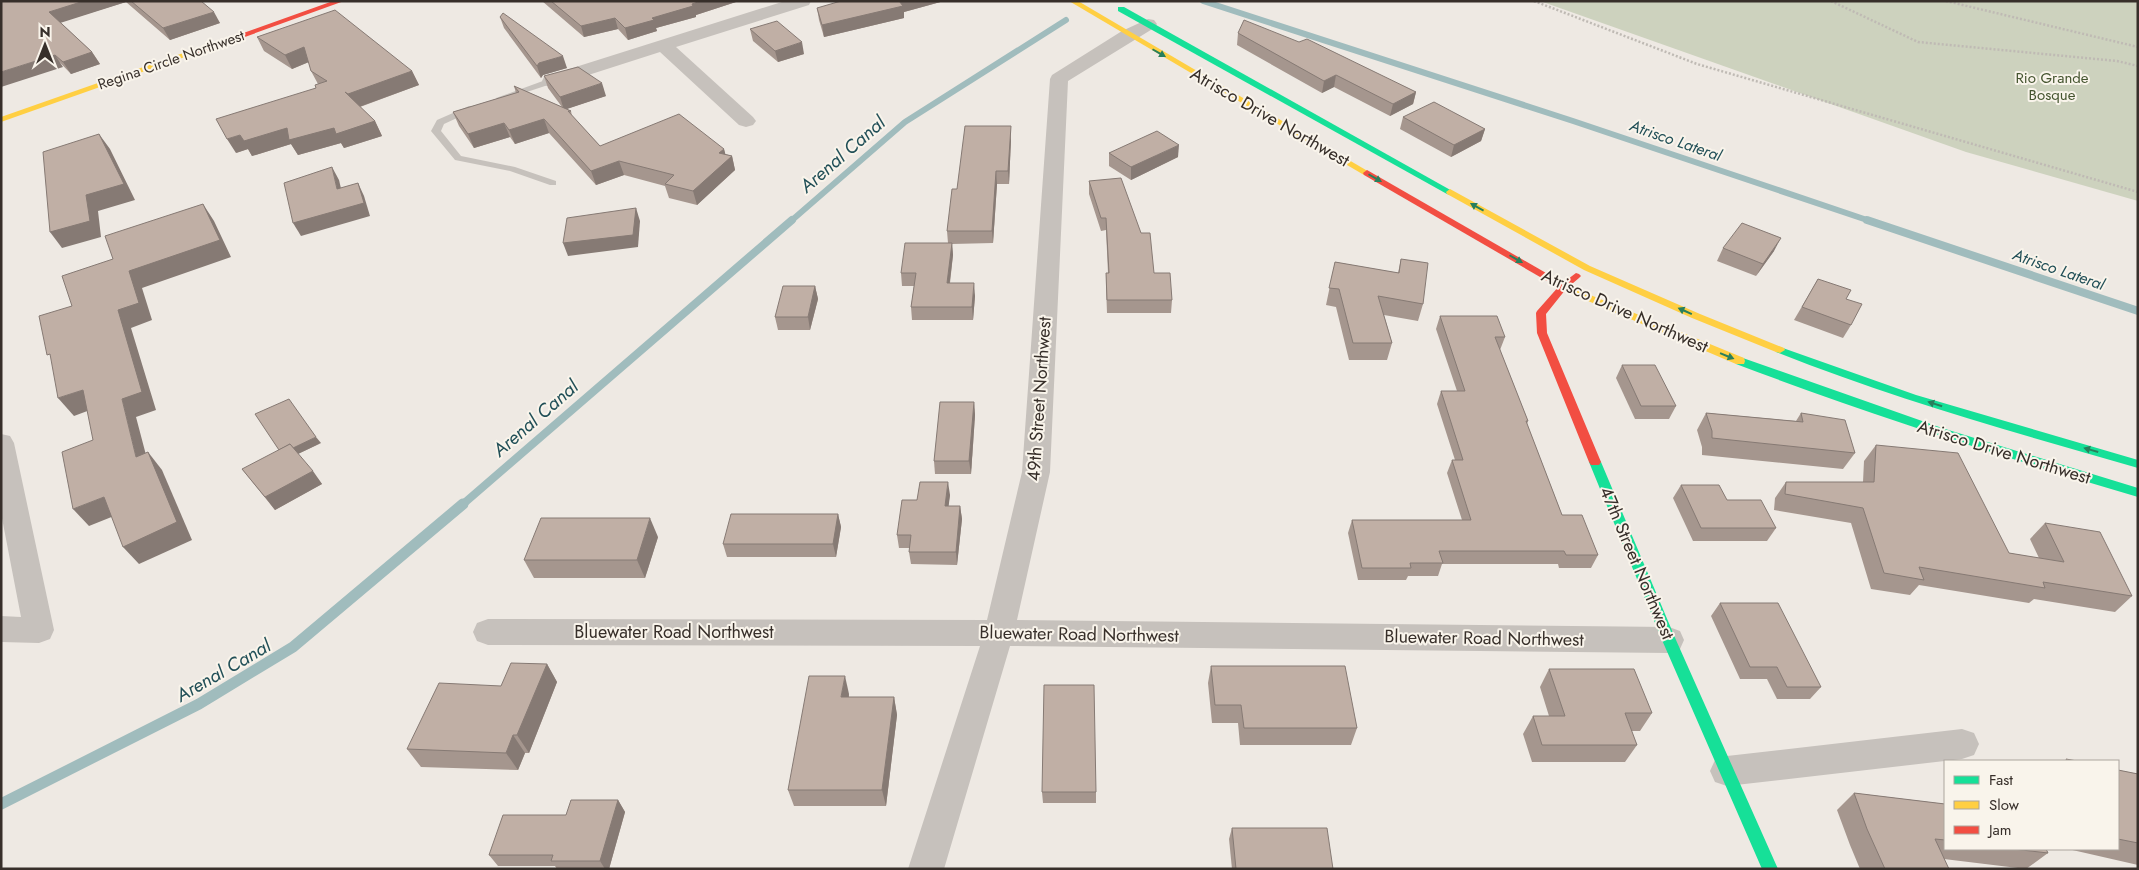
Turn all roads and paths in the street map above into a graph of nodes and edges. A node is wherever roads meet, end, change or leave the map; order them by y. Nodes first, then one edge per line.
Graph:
1 (342, 1) edge
2 (803, 1) edge
3 (1072, 1) edge
4 (1109, 1) edge
5 (1534, 1) edge
6 (1832, 1) edge
7 (1946, 1) edge
8 (1138, 29) junction
9 (664, 46) junction
10 (2138, 47) edge
11 (2138, 66) edge
12 (551, 81) joint
13 (1, 120) edge
14 (746, 121) dead end
15 (553, 183) dead end
16 (2138, 192) edge
17 (1587, 268) junction
18 (1563, 287) junction
19 (1, 443) edge
20 (2138, 464) edge
21 (2138, 493) edge
22 (1, 629) edge
23 (488, 632) dead end
24 (999, 633) junction
25 (1669, 640) junction
26 (1962, 744) dead end
27 (1727, 771) junction
28 (926, 869) edge
29 (1770, 869) edge

1 - 13 main road, Regina Circle Northwest
2 - 9 street
3 - 8 main road, Atrisco Drive Northwest
4 - 8 main road, Atrisco Drive Northwest
5 - 16 path
6 - 11 path
7 - 10 path
17 -> 8 main road, Atrisco Drive Northwest
8 -> 18 main road, Atrisco Drive Northwest
8 - 24 street, 49th Street Northwest
9 - 12 street
9 - 14 street
12 - 15 lane
17 - 18 main road, 47th Street Northwest
20 -> 17 main road, Atrisco Drive Northwest
18 -> 21 main road, Atrisco Drive Northwest
18 - 25 main road, 47th Street Northwest
19 - 22 street
23 - 24 street, Bluewater Road Northwest
24 - 25 street, Bluewater Road Northwest
24 - 28 street, 49th Street Northwest
25 - 27 main road, 47th Street Northwest
26 - 27 street
27 - 29 main road, 47th Street Northwest

